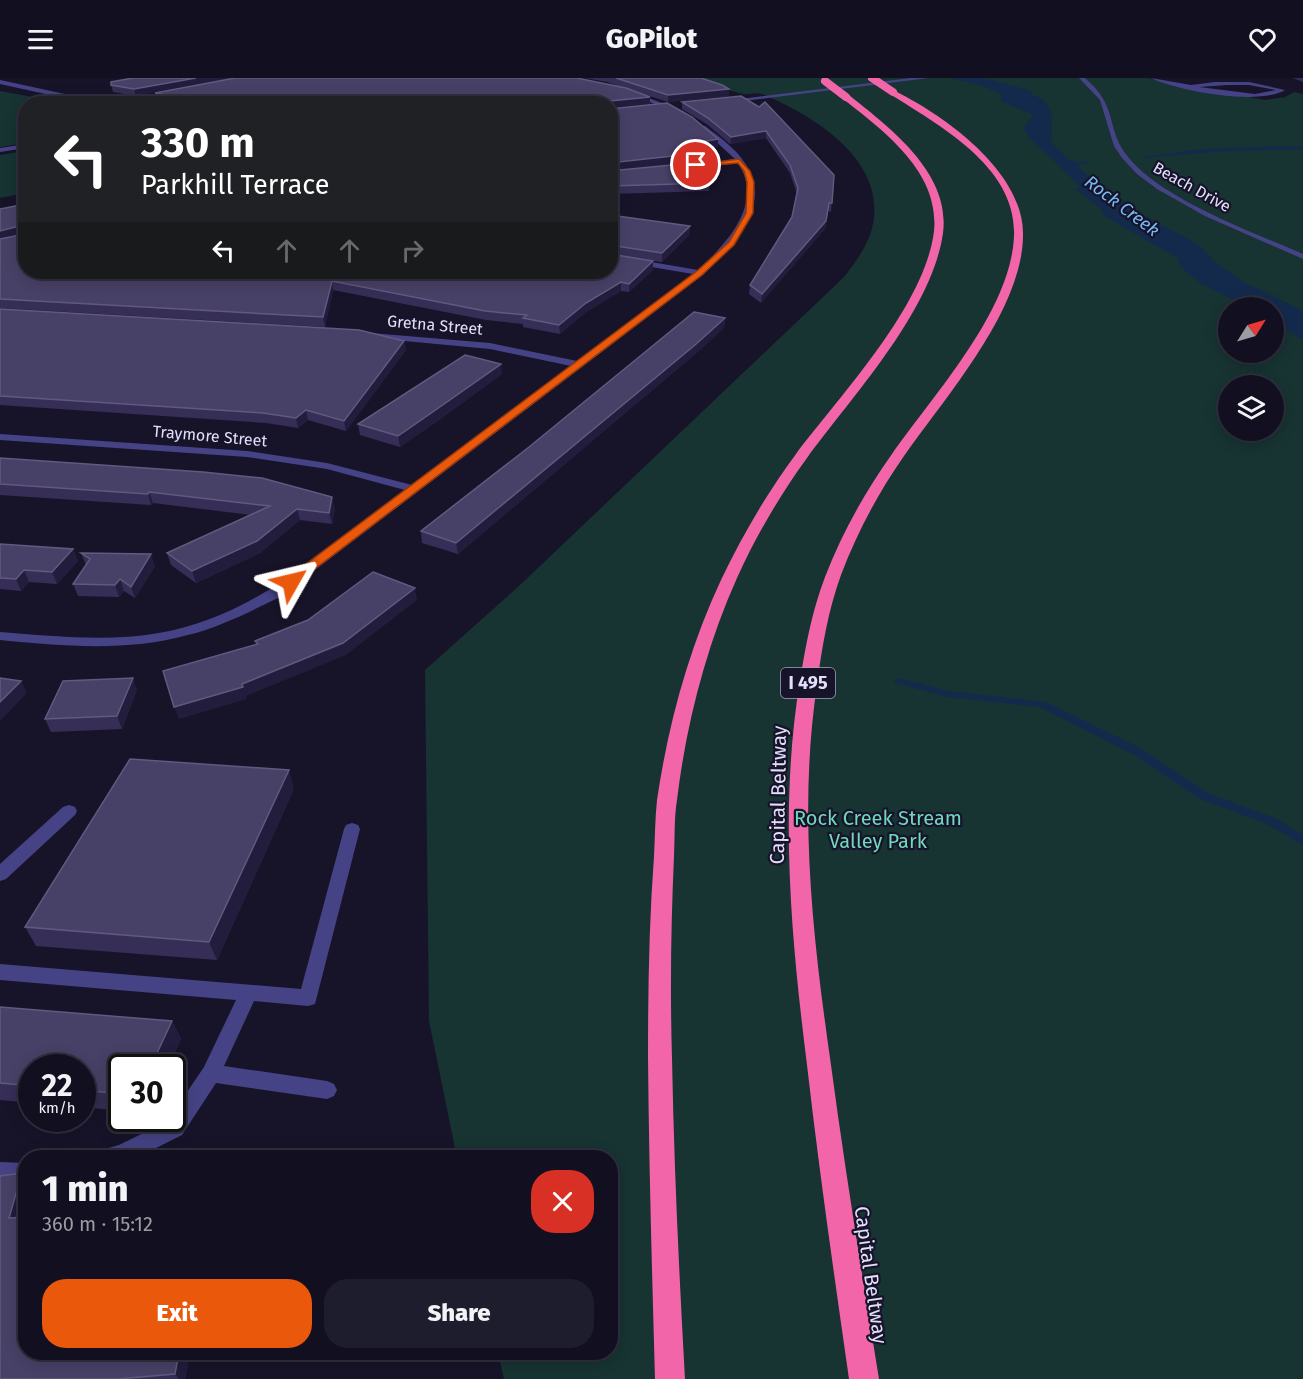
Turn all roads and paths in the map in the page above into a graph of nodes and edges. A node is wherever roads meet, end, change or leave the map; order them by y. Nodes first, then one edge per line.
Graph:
1 (872, 78) edge
2 (926, 78) edge
3 (1082, 78) edge
4 (1154, 78) edge
5 (822, 80) edge
6 (0, 82) edge
7 (1193, 86) junction
8 (892, 87) junction
9 (185, 90) edge
10 (626, 91) edge
11 (65, 96) edge
12 (152, 96) edge
13 (715, 102) edge
14 (645, 109) edge
15 (683, 112) junction
16 (18, 147) edge
17 (0, 150) edge
18 (739, 161) junction
19 (681, 167) edge
20 (1303, 257) edge
21 (618, 258) edge
22 (700, 273) junction
23 (356, 334) edge
24 (578, 364) junction
25 (0, 437) edge
26 (415, 489) junction
27 (0, 636) edge
28 (69, 811) dead end
29 (352, 829) dead end
30 (0, 874) edge
31 (0, 972) edge
32 (249, 993) junction
33 (211, 1074) junction
34 (327, 1090) dead end
35 (130, 1150) edge
36 (0, 1172) edge
37 (18, 1173) edge
38 (669, 1379) edge
39 (864, 1379) edge

1 - 8 highway, Capital Beltway / I 495, bridge
2 - 8 street
3 - 20 street, Beach Drive
4 - 7 street
5 - 38 highway, bridge
6 - 11 street
7 - 7 street
8 - 13 street
8 - 39 highway, Capital Beltway / I 495
9 - 12 street
10 - 15 street
14 - 15 street
15 - 18 street
16 - 17 street
18 - 19 street
18 - 22 street
21 - 22 street
22 - 24 street
23 - 24 street, Gretna Street
24 - 26 street
25 - 26 street, Traymore Street
26 - 27 street
28 - 30 street
29 - 32 street
31 - 32 street
32 - 33 street
33 - 34 street
33 - 35 street
36 - 37 street

